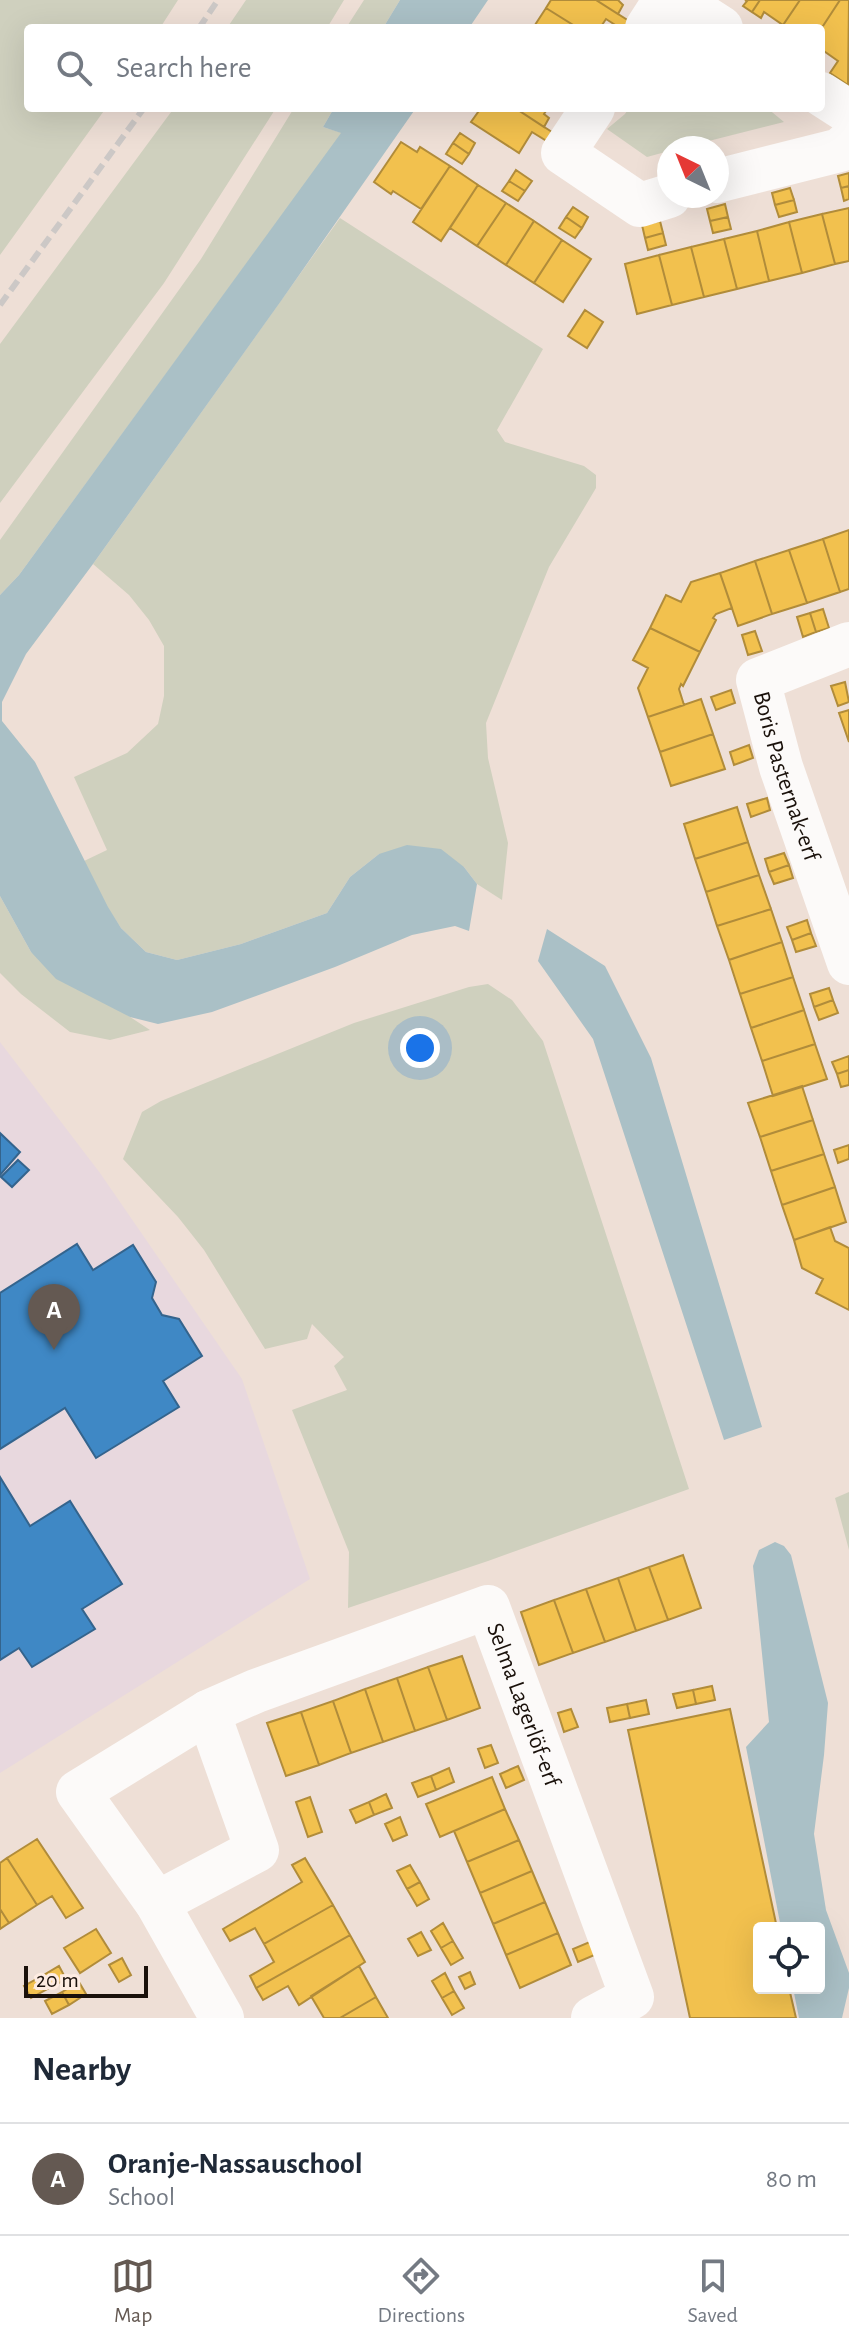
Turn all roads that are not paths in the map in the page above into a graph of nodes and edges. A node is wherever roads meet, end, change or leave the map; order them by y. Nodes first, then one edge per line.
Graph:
1 (665, 0) edge
2 (678, 0) edge
3 (650, 24) edge
4 (715, 24) edge
5 (825, 97) edge
6 (590, 112) edge
7 (849, 112) edge
8 (849, 142) edge
9 (729, 178) edge
10 (657, 200) edge
11 (849, 644) edge
12 (849, 963) edge
13 (208, 1712) junction
14 (157, 1903) junction
15 (222, 2018) edge
16 (593, 2018) edge

1 - 3 street
2 - 4 street
5 - 7 street
6 - 10 street
8 - 9 street
11 - 12 street, Boris Pasternak-erf
13 - 14 street
13 - 14 street, Selma Lagerlöf-erf
13 - 16 street, Selma Lagerlöf-erf
14 - 15 street, Selma Lagerlöf-erf

